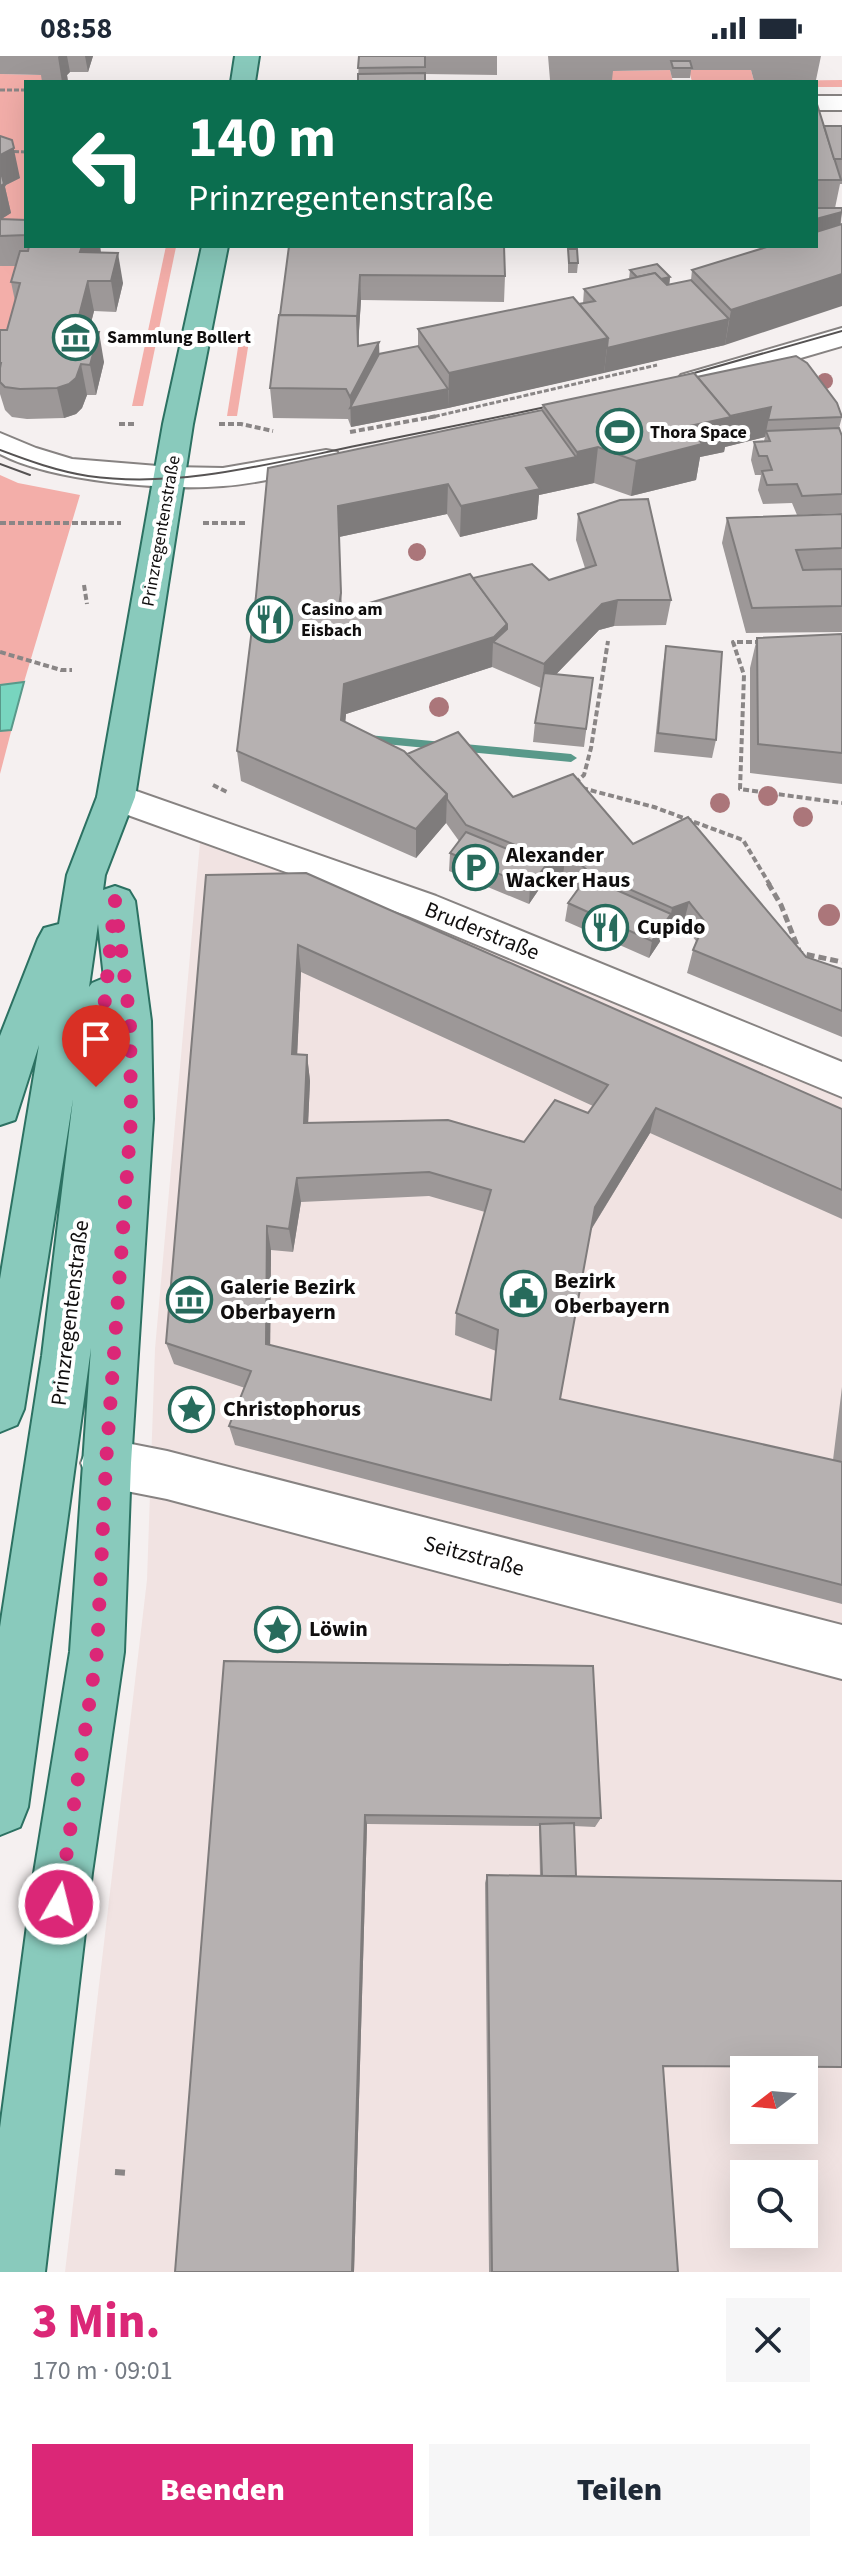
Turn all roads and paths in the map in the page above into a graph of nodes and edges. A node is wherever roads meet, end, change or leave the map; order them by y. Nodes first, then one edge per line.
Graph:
1 (247, 56) edge
2 (243, 80) edge
3 (0, 90) edge
4 (24, 90) edge
5 (818, 103) edge
6 (842, 103) edge
7 (0, 151) edge
8 (24, 152) edge
9 (215, 248) edge
10 (835, 339) edge
11 (842, 369) edge
12 (661, 376) joint
13 (241, 424) dead end
14 (278, 433) dead end
15 (0, 442) edge
16 (348, 444) joint
17 (170, 476) junction
18 (0, 522) edge
19 (94, 523) dead end
20 (84, 585) dead end
21 (87, 604) dead end
22 (608, 641) dead end
23 (764, 642) edge
24 (0, 652) edge
25 (72, 670) dead end
26 (842, 803) edge
27 (114, 807) junction
28 (101, 888) junction
29 (842, 962) edge
30 (842, 1080) edge
31 (0, 1107) edge
32 (0, 1409) edge
33 (106, 1463) junction
34 (842, 1652) edge
35 (0, 1807) edge
36 (115, 2172) dead end
37 (129, 2173) dead end
38 (13, 2272) edge

1 - 2 main road
3 - 4 path
5 - 6 street
7 - 8 path
9 - 17 main road, Prinzregentenstraße
10 - 11 street
10 - 12 street
12 - 16 path
13 - 14 path
15 - 17 street
16 - 17 street
17 - 27 main road, Prinzregentenstraße
18 - 19 path
20 - 21 path
22 - 29 path
23 - 26 path
24 - 25 path
27 - 28 main road, Prinzregentenstraße
27 - 30 street, Bruderstraße
28 - 31 main road
28 - 32 main road, Prinzregentenstraße
28 - 33 main road
28 - 35 main road, Prinzregentenstraße
33 - 34 street, Seitzstraße
33 - 38 main road
36 - 37 path

